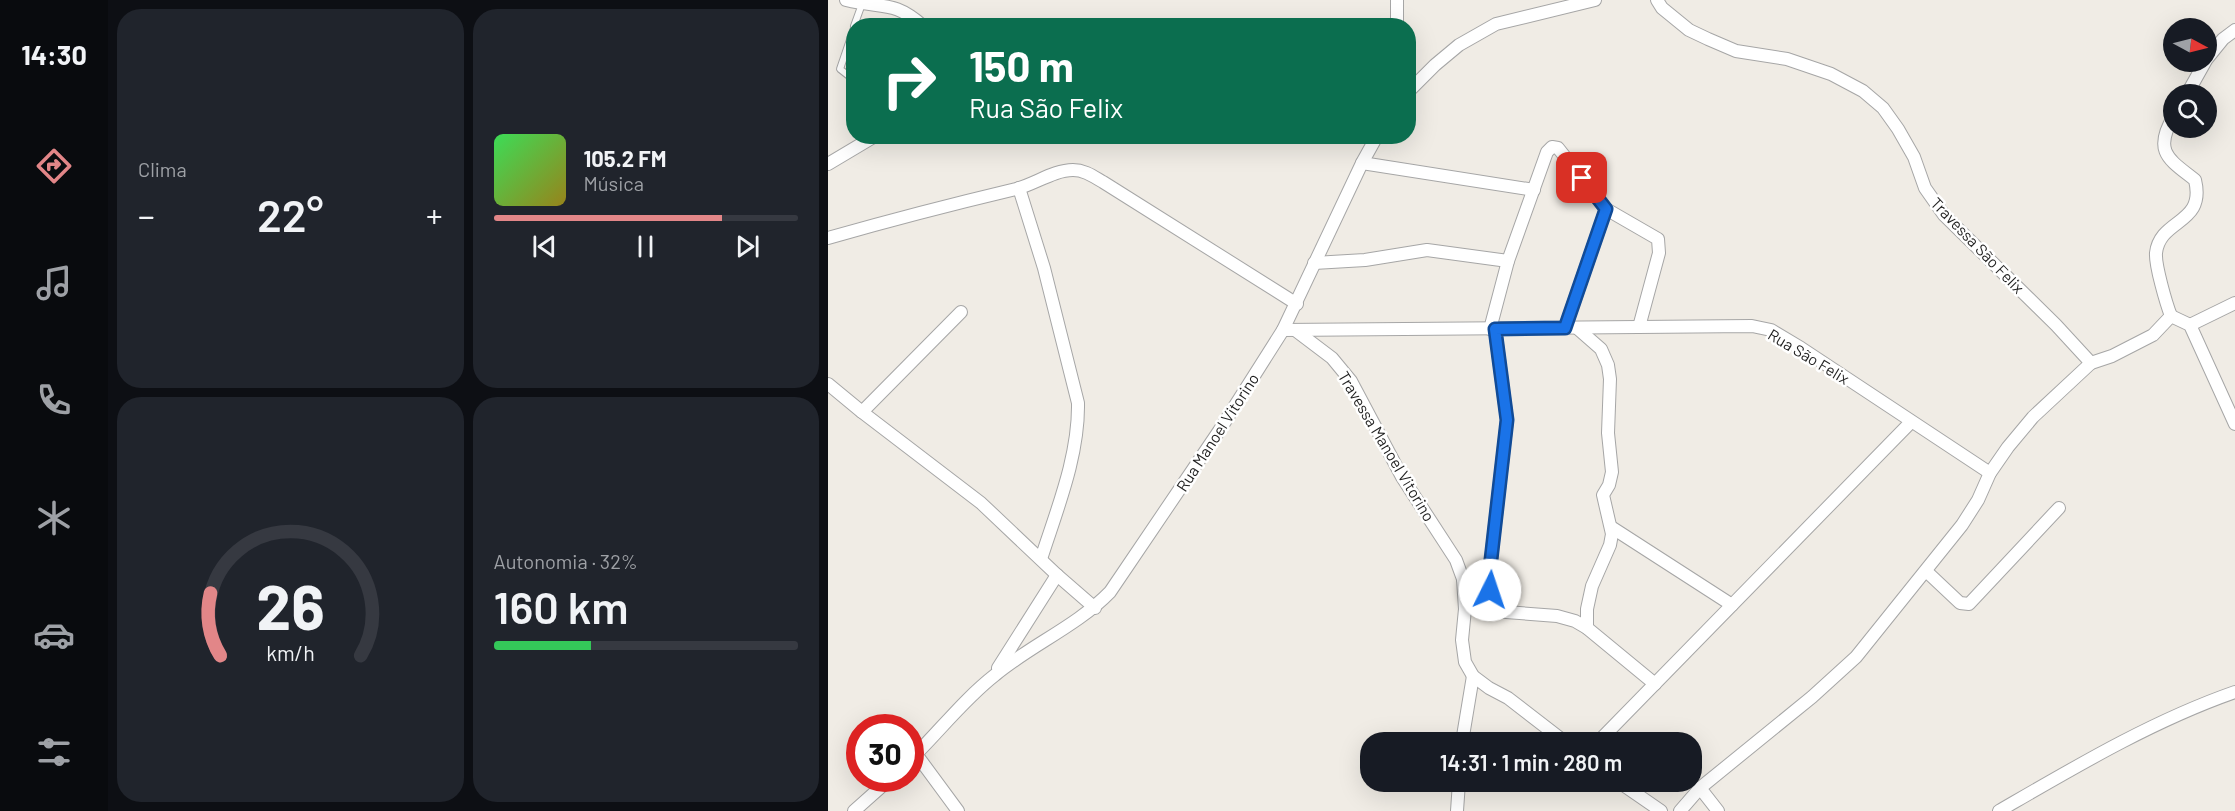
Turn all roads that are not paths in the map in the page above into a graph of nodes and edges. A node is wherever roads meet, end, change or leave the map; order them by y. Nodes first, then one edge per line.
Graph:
1 (846, 0) edge
2 (1397, 0) edge
3 (1595, 0) edge
4 (1657, 0) edge
5 (879, 2) edge
6 (862, 3) junction
7 (857, 18) edge
8 (915, 18) edge
9 (1397, 18) edge
10 (2235, 30) edge
11 (2217, 47) edge
12 (846, 51) edge
13 (846, 74) edge
14 (1416, 84) edge
15 (2165, 138) edge
16 (862, 144) edge
17 (1373, 144) edge
18 (1362, 163) junction
19 (828, 164) edge
20 (1019, 188) junction
21 (1534, 190) junction
22 (1606, 209) junction
23 (828, 238) edge
24 (1508, 261) junction
25 (1314, 263) junction
26 (2235, 303) edge
27 (1297, 304) junction
28 (961, 312) dead end
29 (2171, 316) junction
30 (2190, 325) junction
31 (1639, 327) junction
32 (1571, 328) junction
33 (1492, 329) junction
34 (1289, 330) junction
35 (2091, 363) junction
36 (828, 384) edge
37 (861, 412) junction
38 (1911, 422) junction
39 (2235, 424) edge
40 (1990, 473) junction
41 (2059, 508) dead end
42 (1611, 527) junction
43 (1041, 559) junction
44 (1926, 571) junction
45 (1057, 575) junction
46 (1463, 579) junction
47 (1490, 602) junction
48 (1732, 605) junction
49 (1095, 608) junction
50 (1587, 628) junction
51 (993, 676) junction
52 (1473, 676) junction
53 (1655, 684) junction
54 (2235, 692) edge
55 (1464, 732) edge
56 (1552, 732) edge
57 (1608, 732) edge
58 (924, 745) edge
59 (924, 770) edge
60 (1702, 786) edge
61 (1702, 791) edge
62 (875, 792) edge
63 (1458, 792) edge
64 (1633, 792) edge
65 (1697, 792) edge
66 (854, 811) edge
67 (958, 811) edge
68 (1457, 811) edge
69 (1661, 811) edge
70 (1680, 811) edge
71 (1718, 811) edge
72 (1999, 811) edge

1 - 6 street
2 - 9 street
3 - 14 street
4 - 35 street, Travessa São Felix
5 - 6 street
5 - 8 street
6 - 7 lane
10 - 11 street
12 - 13 lane
15 - 29 street
16 - 19 street
17 - 18 street, Rua Manoel Vitorino
18 - 21 street
18 - 25 street, Rua Manoel Vitorino
20 - 23 street
20 - 27 street
20 - 43 street
21 - 22 street
21 - 24 street
22 - 31 street
22 - 32 street
24 - 25 street
24 - 33 street
25 - 27 street, Rua Manoel Vitorino
26 - 30 street
27 - 34 street, Rua Manoel Vitorino
28 - 37 street
29 - 30 street
29 - 35 street
30 - 39 street
31 - 32 street, Rua São Felix
31 - 38 street, Rua São Felix
32 - 33 street, Rua São Felix
32 - 42 street
33 - 34 street, Rua São Felix
33 - 47 street
34 - 46 street, Travessa Manoel Vitorino
34 - 49 street, Rua Manoel Vitorino
35 - 40 street
36 - 37 street
37 - 43 street
38 - 40 street, Rua São Felix
38 - 48 street
40 - 44 street
41 - 44 street
42 - 48 street
42 - 50 street
43 - 45 street
44 - 60 street
45 - 49 street
45 - 51 street, Rua Manoel Vitorino
46 - 47 street
46 - 52 street, Travessa Manoel Vitorino
47 - 50 street
48 - 53 street
49 - 51 street, Rua Manoel Vitorino
50 - 53 street
51 - 58 street, Rua Manoel Vitorino
52 - 55 street
52 - 56 street
53 - 57 street
54 - 72 street
59 - 67 street
61 - 71 street
62 - 66 street
63 - 68 street
64 - 69 street
65 - 70 street

